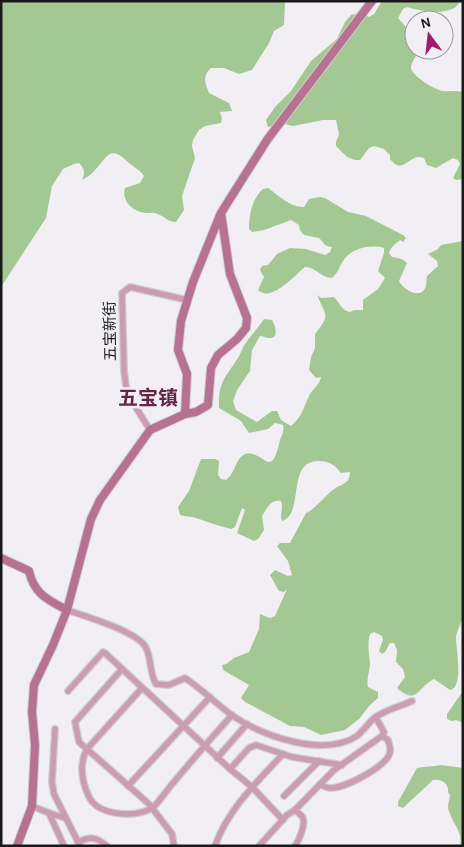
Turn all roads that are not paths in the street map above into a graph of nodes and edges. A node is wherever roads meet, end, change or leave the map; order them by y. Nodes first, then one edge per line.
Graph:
1 (372, 1) edge
2 (221, 214) junction
3 (188, 300) junction
4 (185, 414) junction
5 (150, 430) junction
6 (1, 558) edge
7 (67, 610) junction
8 (122, 669) junction
9 (142, 688) junction
10 (68, 691) dead end
11 (210, 698) junction
12 (412, 702) dead end
13 (232, 715) junction
14 (376, 718) junction
15 (247, 724) junction
16 (184, 726) junction
17 (55, 729) dead end
18 (382, 736) junction
19 (204, 746) junction
20 (87, 749) junction
21 (283, 754) junction
22 (217, 758) junction
23 (319, 761) junction
24 (342, 765) junction
25 (230, 769) junction
26 (320, 784) junction
27 (128, 786) junction
28 (252, 787) junction
29 (284, 796) dead end
30 (32, 806) junction
31 (152, 808) junction
32 (295, 810) junction
33 (49, 814) junction
34 (65, 818) junction
35 (283, 820) junction
36 (79, 844) edge
37 (17, 846) edge
38 (64, 846) edge
39 (107, 846) edge
40 (174, 846) edge
41 (215, 846) edge
42 (259, 846) edge
43 (295, 846) edge

1 - 2 street
2 - 3 street
2 - 4 street
3 - 4 street
3 - 5 street, 五宝新街
4 - 5 street
5 - 7 street
6 - 7 street
7 - 11 street
7 - 30 street
8 - 9 street
8 - 10 street
8 - 20 street
9 - 16 street
9 - 20 street
11 - 13 street
11 - 16 street
12 - 14 street
13 - 15 street
13 - 19 street
14 - 15 street
14 - 18 street
15 - 22 street
16 - 19 street
16 - 27 street
17 - 34 street
18 - 24 street
18 - 26 street
19 - 22 street
19 - 31 street
20 - 27 street
20 - 31 street
21 - 23 street
21 - 25 street
21 - 28 street
22 - 25 street
23 - 24 street
23 - 29 street
24 - 26 street
25 - 28 street
26 - 32 street
27 - 31 street
28 - 35 street
28 - 41 street
30 - 33 street
30 - 37 street
31 - 40 street
32 - 35 street
32 - 43 street
33 - 34 street
33 - 38 street
34 - 36 street
35 - 42 street
36 - 39 street

